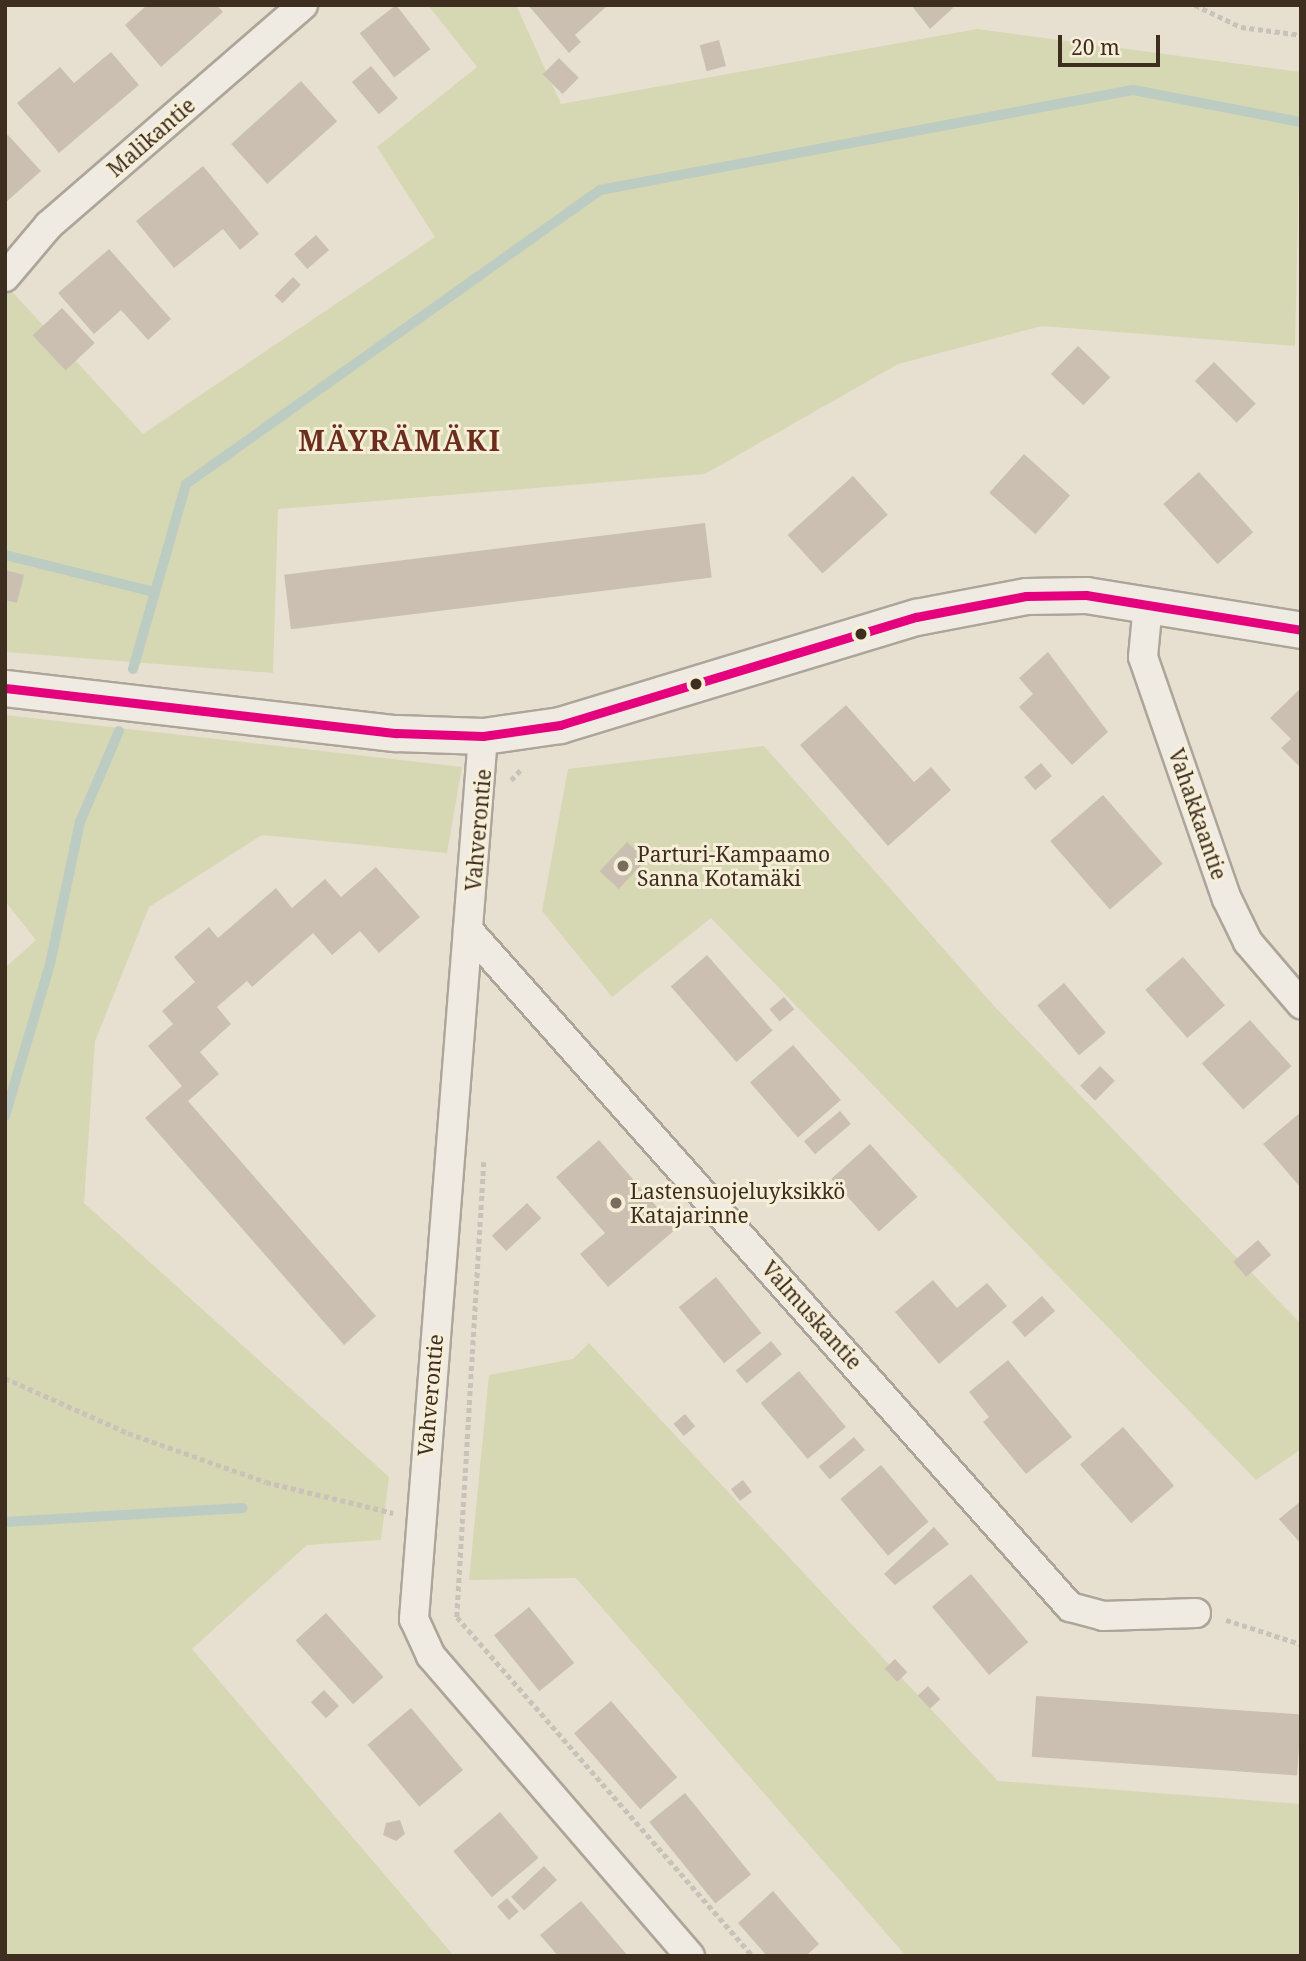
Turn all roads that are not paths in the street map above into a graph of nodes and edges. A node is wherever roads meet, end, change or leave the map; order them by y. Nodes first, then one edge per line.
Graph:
1 (303, 5) edge
2 (5, 277) edge
3 (1148, 604) junction
4 (1301, 630) edge
5 (5, 688) edge
6 (483, 736) junction
7 (468, 930) junction
8 (1301, 1004) edge
9 (1196, 1614) road end
10 (690, 1956) edge

1 - 2 street, Malikantie
3 - 4 street
3 - 6 street
3 - 8 street, Vahakkaantie
5 - 6 street
6 - 7 street, Vahverontie
7 - 9 street, Valmuskantie
7 - 10 street, Vahverontie

